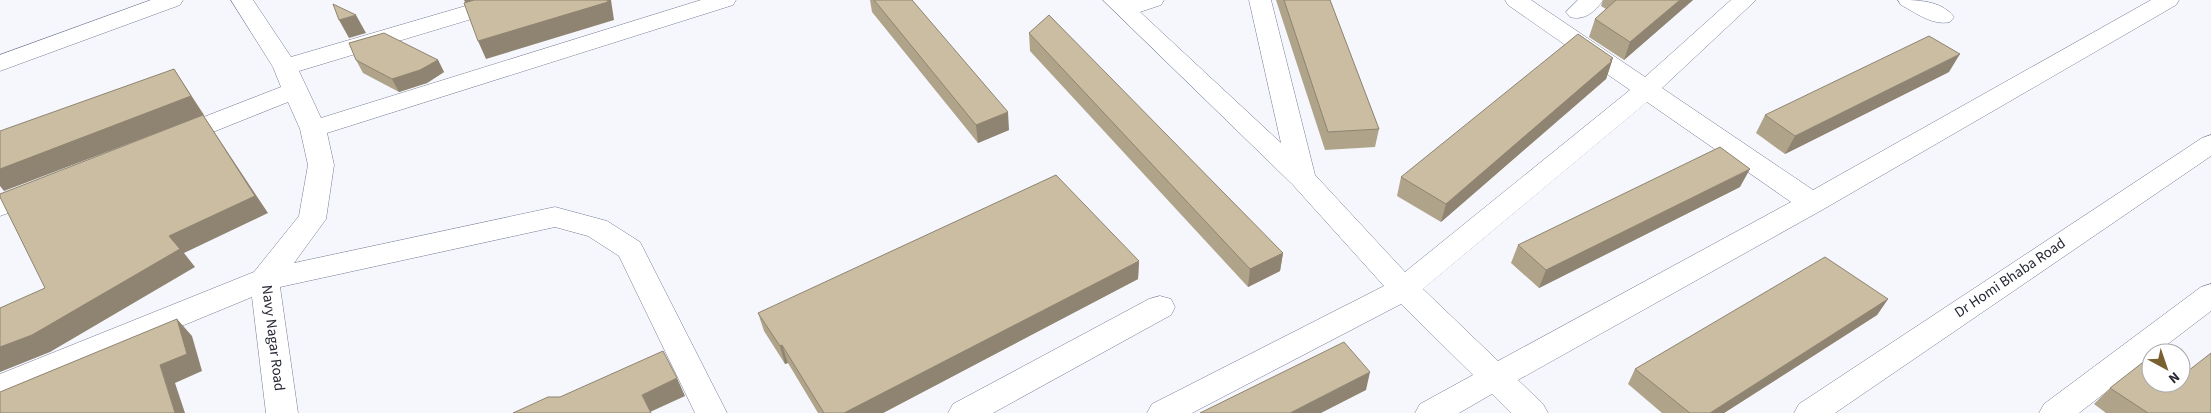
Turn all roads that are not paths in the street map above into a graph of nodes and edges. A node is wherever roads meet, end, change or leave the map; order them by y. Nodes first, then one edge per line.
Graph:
1 (172, 0) edge
2 (242, 0) edge
3 (510, 0) edge
4 (726, 0) edge
5 (1153, 0) edge
6 (1260, 0) edge
7 (1516, 0) edge
8 (1745, 0) edge
9 (1909, 0) edge
10 (2168, 0) edge
11 (1119, 4) edge
12 (1942, 17) dead end
13 (0, 63) edge
14 (290, 78) junction
15 (1645, 90) junction
16 (313, 129) junction
17 (2211, 144) edge
18 (148, 148) edge
19 (1302, 178) junction
20 (65, 180) edge
21 (1812, 203) junction
22 (0, 206) edge
23 (264, 280) junction
24 (1404, 289) junction
25 (2211, 296) edge
26 (1160, 307) dead end
27 (1495, 376) junction
28 (0, 388) edge
29 (282, 413) edge
30 (711, 413) edge
31 (964, 413) edge
32 (1163, 413) edge
33 (1431, 413) edge
34 (1532, 413) edge
35 (1810, 413) edge
36 (2055, 413) edge

1 - 13 street
2 - 14 street, Navy Nagar Road
3 - 14 street
4 - 16 street
5 - 11 street
6 - 19 street
7 - 15 street
8 - 15 street
9 - 12 street
10 - 21 street
11 - 19 street
14 - 16 street, Navy Nagar Road
14 - 18 street
15 - 21 street
15 - 24 street
16 - 23 street, Navy Nagar Road
17 - 35 street, Dr Homi Bhaba Road
19 - 24 street
20 - 22 street
21 - 27 street
23 - 28 street
23 - 29 street, Navy Nagar Road
23 - 30 street
24 - 27 street
24 - 32 street
25 - 36 street
26 - 31 street
27 - 33 street
27 - 34 street

